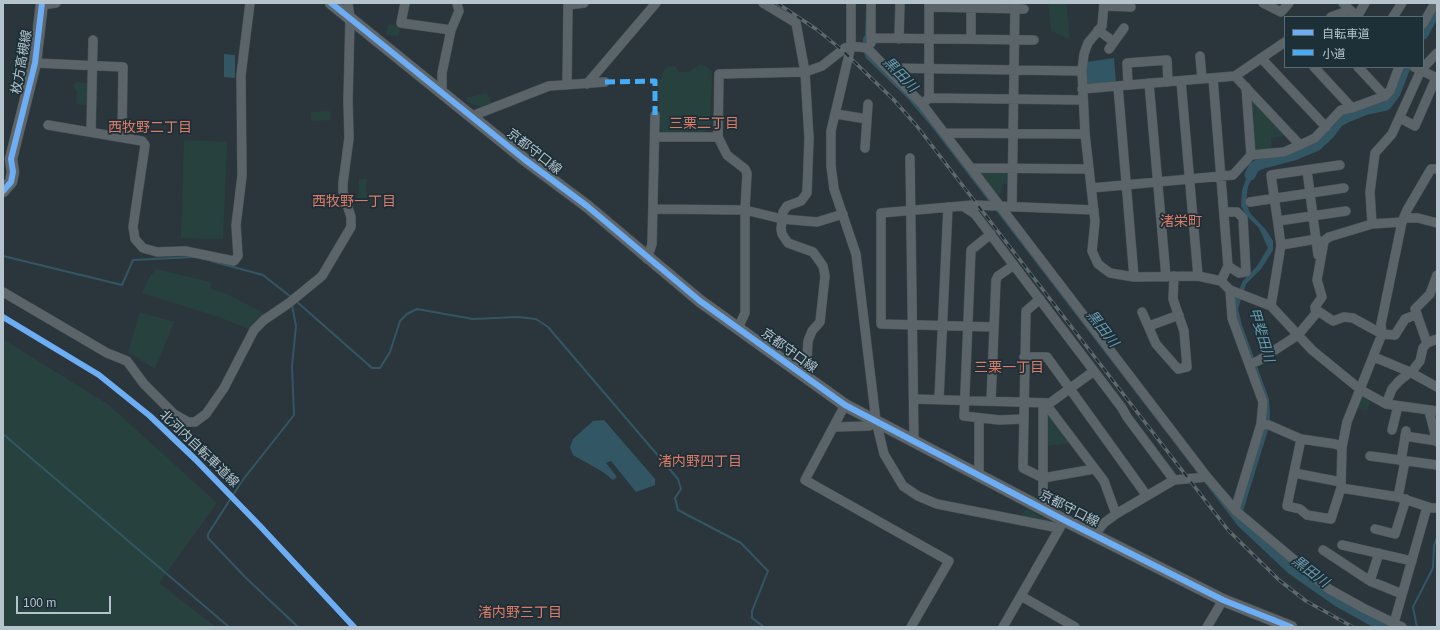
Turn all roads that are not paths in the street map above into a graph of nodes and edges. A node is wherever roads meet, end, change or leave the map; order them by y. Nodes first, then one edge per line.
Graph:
1 (56, 3) edge
2 (250, 3) edge
3 (331, 3) edge
4 (348, 3) edge
5 (404, 3) edge
6 (448, 3) edge
7 (584, 3) edge
8 (656, 3) edge
9 (763, 3) edge
10 (851, 3) edge
11 (871, 3) edge
12 (900, 3) edge
13 (1263, 3) edge
14 (1342, 3) edge
15 (1365, 3) edge
16 (1402, 3) edge
17 (1435, 3) edge
18 (42, 4) edge
19 (458, 4) edge
20 (1104, 4) edge
21 (1287, 4) edge
22 (929, 5) edge
23 (971, 5) edge
24 (1018, 7) edge
25 (1131, 7) dead end
26 (1354, 15) edge
27 (1342, 16) edge
28 (1394, 16) edge
29 (350, 18) junction
30 (1424, 22) edge
31 (1124, 28) dead end
32 (451, 30) junction
33 (1098, 30) junction
34 (871, 38) junction
35 (899, 38) junction
36 (929, 39) junction
37 (971, 39) junction
38 (93, 40) dead end
39 (1014, 40) junction
40 (1034, 40) dead end
41 (1284, 43) edge
42 (851, 46) junction
43 (867, 48) junction
44 (1437, 53) edge
45 (1200, 56) dead end
46 (1261, 58) junction
47 (35, 63) junction
48 (1424, 64) edge
49 (92, 66) junction
50 (888, 68) junction
51 (929, 68) junction
52 (1315, 68) edge
53 (1359, 68) edge
54 (1399, 68) edge
55 (1418, 69) edge
56 (1014, 70) junction
57 (1082, 71) junction
58 (805, 72) junction
59 (1235, 76) junction
60 (1213, 78) junction
61 (1436, 78) edge
62 (1202, 79) junction
63 (1181, 81) junction
64 (605, 82) dead end
65 (1168, 82) junction
66 (1149, 83) junction
67 (567, 84) junction
68 (587, 84) junction
69 (1128, 85) junction
70 (1118, 86) junction
71 (1246, 87) junction
72 (1082, 89) junction
73 (442, 91) junction
74 (1385, 96) junction
75 (1013, 99) junction
76 (1083, 100) junction
77 (926, 101) junction
78 (868, 104) dead end
79 (1352, 108) junction
80 (836, 114) junction
81 (472, 116) junction
82 (655, 116) dead end
83 (1400, 118) junction
84 (867, 119) junction
85 (48, 125) dead end
86 (1326, 127) junction
87 (91, 132) junction
88 (946, 133) junction
89 (1013, 134) junction
90 (1085, 134) junction
91 (122, 137) junction
92 (655, 137) junction
93 (718, 137) junction
94 (1300, 146) junction
95 (865, 148) dead end
96 (1251, 155) junction
97 (910, 158) dead end
98 (1340, 165) dead end
99 (972, 168) junction
100 (1012, 168) junction
101 (1089, 169) junction
102 (1437, 169) edge
103 (1306, 170) junction
104 (1221, 177) junction
105 (1190, 180) junction
106 (1158, 183) junction
107 (1127, 185) junction
108 (1092, 188) junction
109 (1344, 188) dead end
110 (3, 191) edge
111 (1310, 193) junction
112 (1274, 198) junction
113 (1250, 202) dead end
114 (995, 205) junction
115 (963, 206) junction
116 (1012, 206) junction
117 (948, 207) junction
118 (653, 209) junction
119 (745, 210) junction
120 (1094, 210) junction
121 (912, 211) junction
122 (1346, 211) dead end
123 (1224, 212) junction
124 (843, 214) junction
125 (1314, 216) junction
126 (782, 219) junction
127 (1403, 220) junction
128 (1278, 221) junction
129 (1437, 223) edge
130 (1372, 224) junction
131 (990, 234) junction
132 (1317, 238) junction
133 (1281, 244) junction
134 (647, 259) junction
135 (1319, 264) junction
136 (1014, 265) junction
137 (1228, 266) junction
138 (1437, 275) edge
139 (1198, 276) junction
140 (1134, 277) junction
141 (1170, 277) junction
142 (1221, 281) junction
143 (3, 292) edge
144 (1237, 292) junction
145 (1040, 300) junction
146 (1271, 306) junction
147 (1142, 312) dead end
148 (1316, 314) junction
149 (1417, 314) junction
150 (1179, 315) junction
151 (913, 325) junction
152 (942, 326) junction
153 (968, 326) junction
154 (1149, 326) junction
155 (994, 327) junction
156 (738, 328) junction
157 (1298, 334) junction
158 (1382, 334) junction
159 (1437, 339) edge
160 (1427, 343) junction
161 (1024, 357) junction
162 (1374, 357) junction
163 (1249, 364) junction
164 (1094, 371) junction
165 (1410, 372) junction
166 (806, 378) junction
167 (1437, 387) edge
168 (1070, 389) junction
169 (1361, 390) junction
170 (939, 399) junction
171 (914, 400) junction
172 (964, 400) junction
173 (991, 401) junction
174 (1023, 402) junction
175 (1045, 403) junction
176 (1386, 404) junction
177 (846, 405) junction
178 (1398, 406) junction
179 (1434, 409) edge
180 (979, 418) junction
181 (1023, 419) junction
182 (876, 421) junction
183 (1264, 424) junction
184 (834, 427) junction
185 (1392, 430) dead end
186 (1301, 439) junction
187 (914, 440) junction
188 (1437, 442) edge
189 (1342, 446) junction
190 (1370, 456) dead end
191 (1403, 461) junction
192 (1437, 465) edge
193 (1094, 469) junction
194 (1294, 473) junction
195 (979, 474) junction
196 (1203, 477) junction
197 (1043, 478) junction
198 (1174, 480) junction
199 (1341, 485) junction
200 (1147, 496) junction
201 (1402, 498) junction
202 (1427, 507) junction
203 (1043, 508) junction
204 (1437, 508) edge
205 (1239, 512) junction
206 (1116, 514) junction
207 (1062, 524) junction
208 (1375, 529) dead end
209 (1095, 534) junction
210 (1342, 545) dead end
211 (1323, 550) dead end
212 (1378, 553) junction
213 (1412, 560) junction
214 (1370, 581) junction
215 (1402, 594) junction
216 (1021, 596) junction
217 (1222, 600) junction
218 (1398, 625) edge
219 (911, 627) edge
220 (1004, 627) edge
221 (1075, 627) edge
222 (1207, 627) edge
223 (1291, 627) edge

1 - 18 street
2 - 91 street
3 - 29 main road, 京都守口線
4 - 29 street
5 - 32 street
6 - 19 street
7 - 67 street
8 - 68 street
9 - 58 street
10 - 42 street
11 - 34 street
12 - 35 street
13 - 21 street
14 - 26 street
15 - 26 street
16 - 28 street
17 - 30 street
18 - 47 main road, 枚方高槻線
19 - 32 street
20 - 25 street
20 - 33 street
22 - 23 street
22 - 36 street
23 - 24 street
23 - 37 street
24 - 39 street
26 - 27 street
29 - 73 main road, 京都守口線
29 - 143 street
31 - 33 street
32 - 73 street
33 - 57 street
34 - 35 street
34 - 43 street
35 - 36 street
36 - 37 street
36 - 51 street
37 - 39 street
38 - 49 street
39 - 40 street
39 - 56 street
41 - 46 street
42 - 43 street
42 - 58 street
42 - 80 street
43 - 50 street
44 - 48 street
45 - 62 street
46 - 59 street
46 - 86 street
47 - 49 street
47 - 110 main road, 枚方高槻線
49 - 87 street
49 - 91 street
50 - 51 street
50 - 77 street
51 - 56 street
51 - 77 street
52 - 79 street
53 - 74 street
54 - 74 street
55 - 61 street
55 - 83 street
56 - 57 street
56 - 75 street
57 - 72 street
58 - 93 street
58 - 126 street
59 - 60 street
59 - 71 street
60 - 62 street
60 - 104 street
61 - 83 street
62 - 63 street
63 - 65 street
63 - 105 street
64 - 68 street
65 - 66 street
65 - 69 street
66 - 69 street
66 - 106 street
67 - 68 street
67 - 81 street
69 - 70 street
70 - 72 street
70 - 107 street
71 - 94 street
71 - 96 street
72 - 76 street
73 - 81 main road, 京都守口線
74 - 79 street
75 - 76 street
75 - 77 street
75 - 89 street
76 - 90 street
77 - 88 street
78 - 84 street
79 - 86 street
80 - 84 street
80 - 124 street
81 - 134 main road, 京都守口線
82 - 92 street
83 - 130 street
84 - 95 street
85 - 87 street
86 - 94 street
87 - 91 street
88 - 89 street
88 - 99 street
89 - 90 street
89 - 100 street
90 - 101 street
92 - 93 street
92 - 118 street
93 - 119 street
94 - 96 street
96 - 104 street
97 - 121 street
98 - 103 street
99 - 100 street
99 - 114 street
100 - 101 street
100 - 116 street
101 - 108 street
102 - 127 street
103 - 111 street
103 - 112 street
104 - 105 street
104 - 123 street
105 - 106 street
105 - 139 street
106 - 107 street
106 - 141 street
107 - 108 street
107 - 140 street
108 - 120 street
109 - 111 street
111 - 112 street
111 - 125 street
112 - 113 street
112 - 128 street
114 - 115 street
114 - 116 street
114 - 196 street
115 - 117 street
115 - 131 street
116 - 120 street
117 - 121 street
117 - 152 street
118 - 119 street
118 - 134 street
119 - 126 street
119 - 156 street
120 - 140 street
121 - 151 street
121 - 151 street
122 - 125 street
123 - 137 street
123 - 137 street
124 - 126 street
124 - 182 street
125 - 128 street
125 - 132 street
126 - 166 street
127 - 129 street
127 - 130 street
127 - 158 street
128 - 133 street
130 - 135 street
131 - 136 street
131 - 153 street
132 - 133 street
132 - 135 street
133 - 146 street
134 - 156 main road, 京都守口線
135 - 148 street
136 - 145 street
136 - 155 street
137 - 142 street
138 - 149 street
139 - 141 street
139 - 142 street
140 - 141 street
141 - 150 street
142 - 144 street
144 - 146 street
144 - 163 street
145 - 161 street
145 - 164 street
146 - 157 street
147 - 154 street
148 - 157 street
148 - 158 street
149 - 158 street
149 - 160 street
150 - 154 street
150 - 154 street
151 - 152 street
151 - 171 street
152 - 153 street
152 - 170 street
153 - 155 street
153 - 172 street
155 - 173 street
156 - 166 main road, 京都守口線
157 - 163 street
157 - 169 street
158 - 162 street
159 - 160 street
160 - 165 street
161 - 168 street
161 - 174 street
162 - 165 street
162 - 169 street
163 - 183 street
164 - 168 street
164 - 198 street
165 - 167 street
165 - 176 street
166 - 177 main road, 京都守口線
168 - 175 street
168 - 200 street
169 - 176 street
169 - 189 street
170 - 171 street
170 - 172 street
171 - 187 street
172 - 173 street
172 - 180 street
173 - 174 street
174 - 175 street
174 - 181 street
175 - 193 street
175 - 197 street
176 - 178 street
177 - 182 main road, 京都守口線
177 - 184 street
178 - 179 street
178 - 185 street
179 - 188 street
180 - 181 street
180 - 195 street
181 - 197 street
182 - 184 street
182 - 187 main road, 京都守口線
182 - 207 street
183 - 186 street
183 - 205 street
184 - 219 street
186 - 189 street
186 - 194 street
187 - 195 main road, 京都守口線
188 - 191 street
189 - 199 street
190 - 191 street
191 - 192 street
191 - 201 street
193 - 197 street
193 - 206 street
194 - 199 street
194 - 199 street
195 - 203 main road, 京都守口線
196 - 198 street
196 - 205 street
197 - 203 street
198 - 200 street
199 - 201 street
200 - 206 street
201 - 202 street
201 - 208 street
202 - 204 street
202 - 213 street
203 - 207 main road, 京都守口線
205 - 218 street
206 - 209 street
207 - 209 main road, 京都守口線
207 - 216 street
209 - 217 main road, 京都守口線
210 - 212 street
211 - 214 street
212 - 213 street
212 - 214 street
213 - 215 street
214 - 215 street
215 - 218 street
216 - 220 street
216 - 221 street
217 - 222 street
217 - 223 main road, 京都守口線

